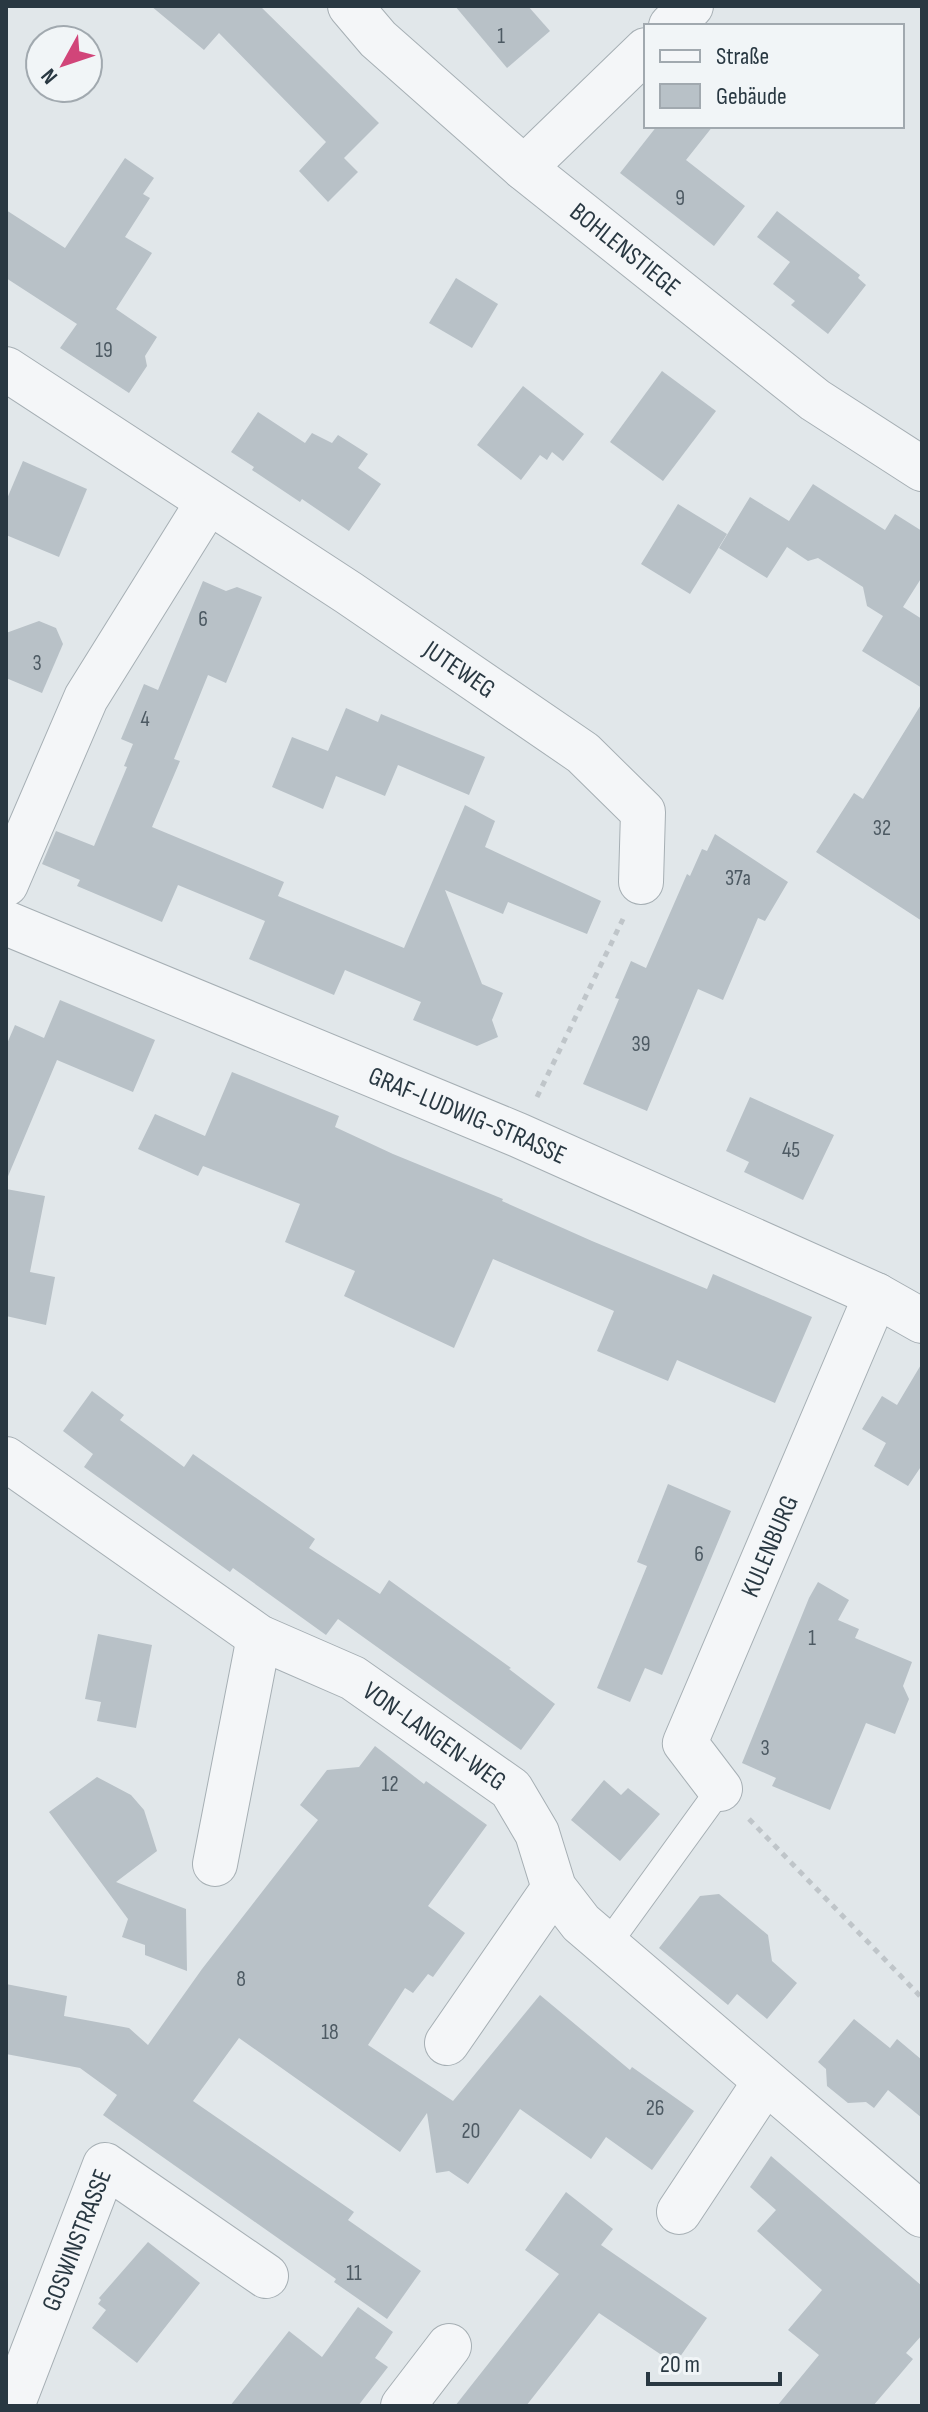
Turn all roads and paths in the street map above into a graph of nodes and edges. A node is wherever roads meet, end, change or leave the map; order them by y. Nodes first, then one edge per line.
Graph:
1 (350, 6) edge
2 (691, 6) edge
3 (673, 24) edge
4 (644, 52) edge
5 (524, 168) junction
6 (6, 369) edge
7 (922, 469) edge
8 (208, 502) junction
9 (641, 882) joint
10 (6, 884) edge
11 (6, 923) edge
12 (518, 1135) junction
13 (876, 1295) junction
14 (922, 1321) edge
15 (6, 1459) edge
16 (259, 1637) junction
17 (720, 1789) junction
18 (215, 1864) dead end
19 (554, 1888) junction
20 (607, 1945) junction
21 (922, 1998) edge
22 (447, 2043) dead end
23 (765, 2082) junction
24 (679, 2212) dead end
25 (922, 2215) edge
26 (266, 2276) dead end
27 (449, 2346) dead end
28 (12, 2406) edge
29 (403, 2406) edge

1 - 5 street, BOHLENSTIEGE
2 - 3 street
4 - 5 street
5 - 7 street, BOHLENSTIEGE
6 - 8 street, JUTEWEG
8 - 9 street, JUTEWEG
8 - 10 street
9 - 12 path
11 - 12 street, GRAF-LUDWIG-STRASSE
12 - 13 street, GRAF-LUDWIG-STRASSE
13 - 14 street, GRAF-LUDWIG-STRASSE
13 - 17 street, KULENBURG
15 - 16 street, VON-LANGEN-WEG
16 - 18 street
16 - 19 street, VON-LANGEN-WEG
17 - 20 lane
17 - 21 path
19 - 20 street, VON-LANGEN-WEG
19 - 22 street
20 - 23 street, VON-LANGEN-WEG
23 - 24 street
23 - 25 street, VON-LANGEN-WEG
26 - 28 street, GOSWINSTRASSE
27 - 29 street

